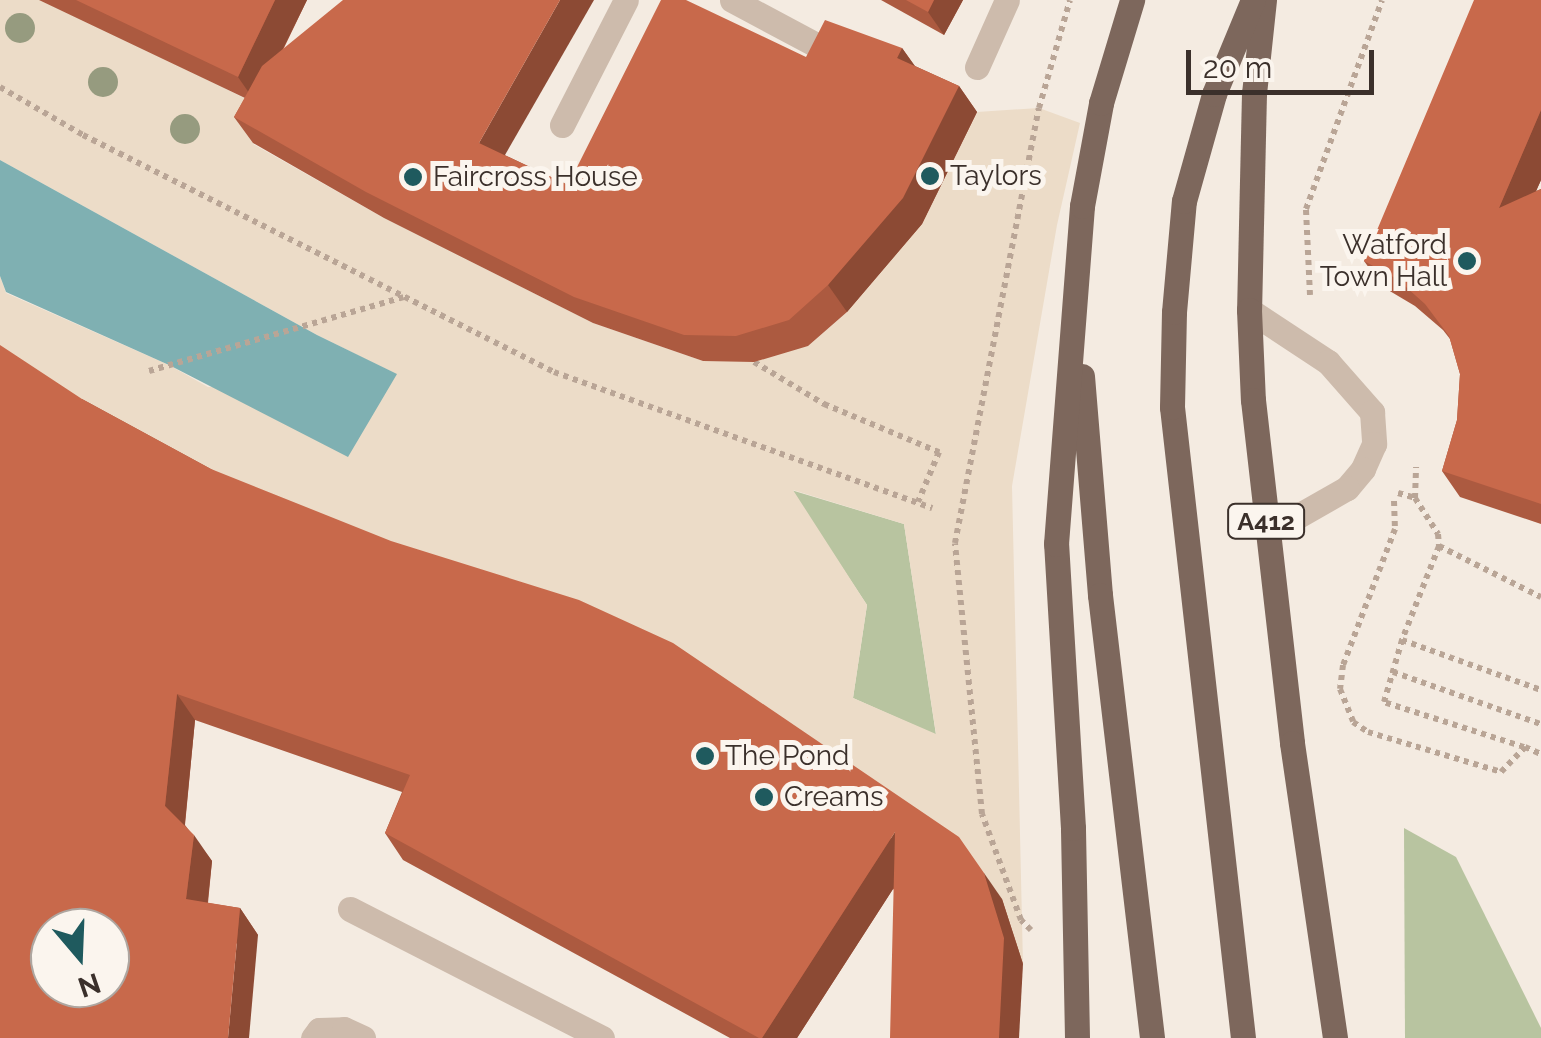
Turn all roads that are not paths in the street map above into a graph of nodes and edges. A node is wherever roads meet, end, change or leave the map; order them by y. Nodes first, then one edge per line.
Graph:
1 (626, 0) edge
2 (732, 0) edge
3 (1007, 0) edge
4 (1132, 0) edge
5 (1253, 0) edge
6 (1264, 0) edge
7 (822, 48) edge
8 (977, 67) dead end
9 (562, 125) dead end
10 (1082, 206) junction
11 (1249, 310) junction
12 (1268, 533) junction
13 (350, 909) dead end
14 (313, 1038) edge
15 (363, 1038) edge
16 (602, 1038) edge
17 (1078, 1038) edge
18 (1152, 1038) edge
19 (1243, 1038) edge
20 (1335, 1038) edge

1 - 9 lane
2 - 7 lane
3 - 8 lane
4 - 10 main road
5 - 19 main road
6 - 11 main road, A412
10 - 17 main road
10 - 18 main road
11 - 12 main road, A412
11 - 12 lane
12 - 20 main road, A412
13 - 16 lane
14 - 15 lane

